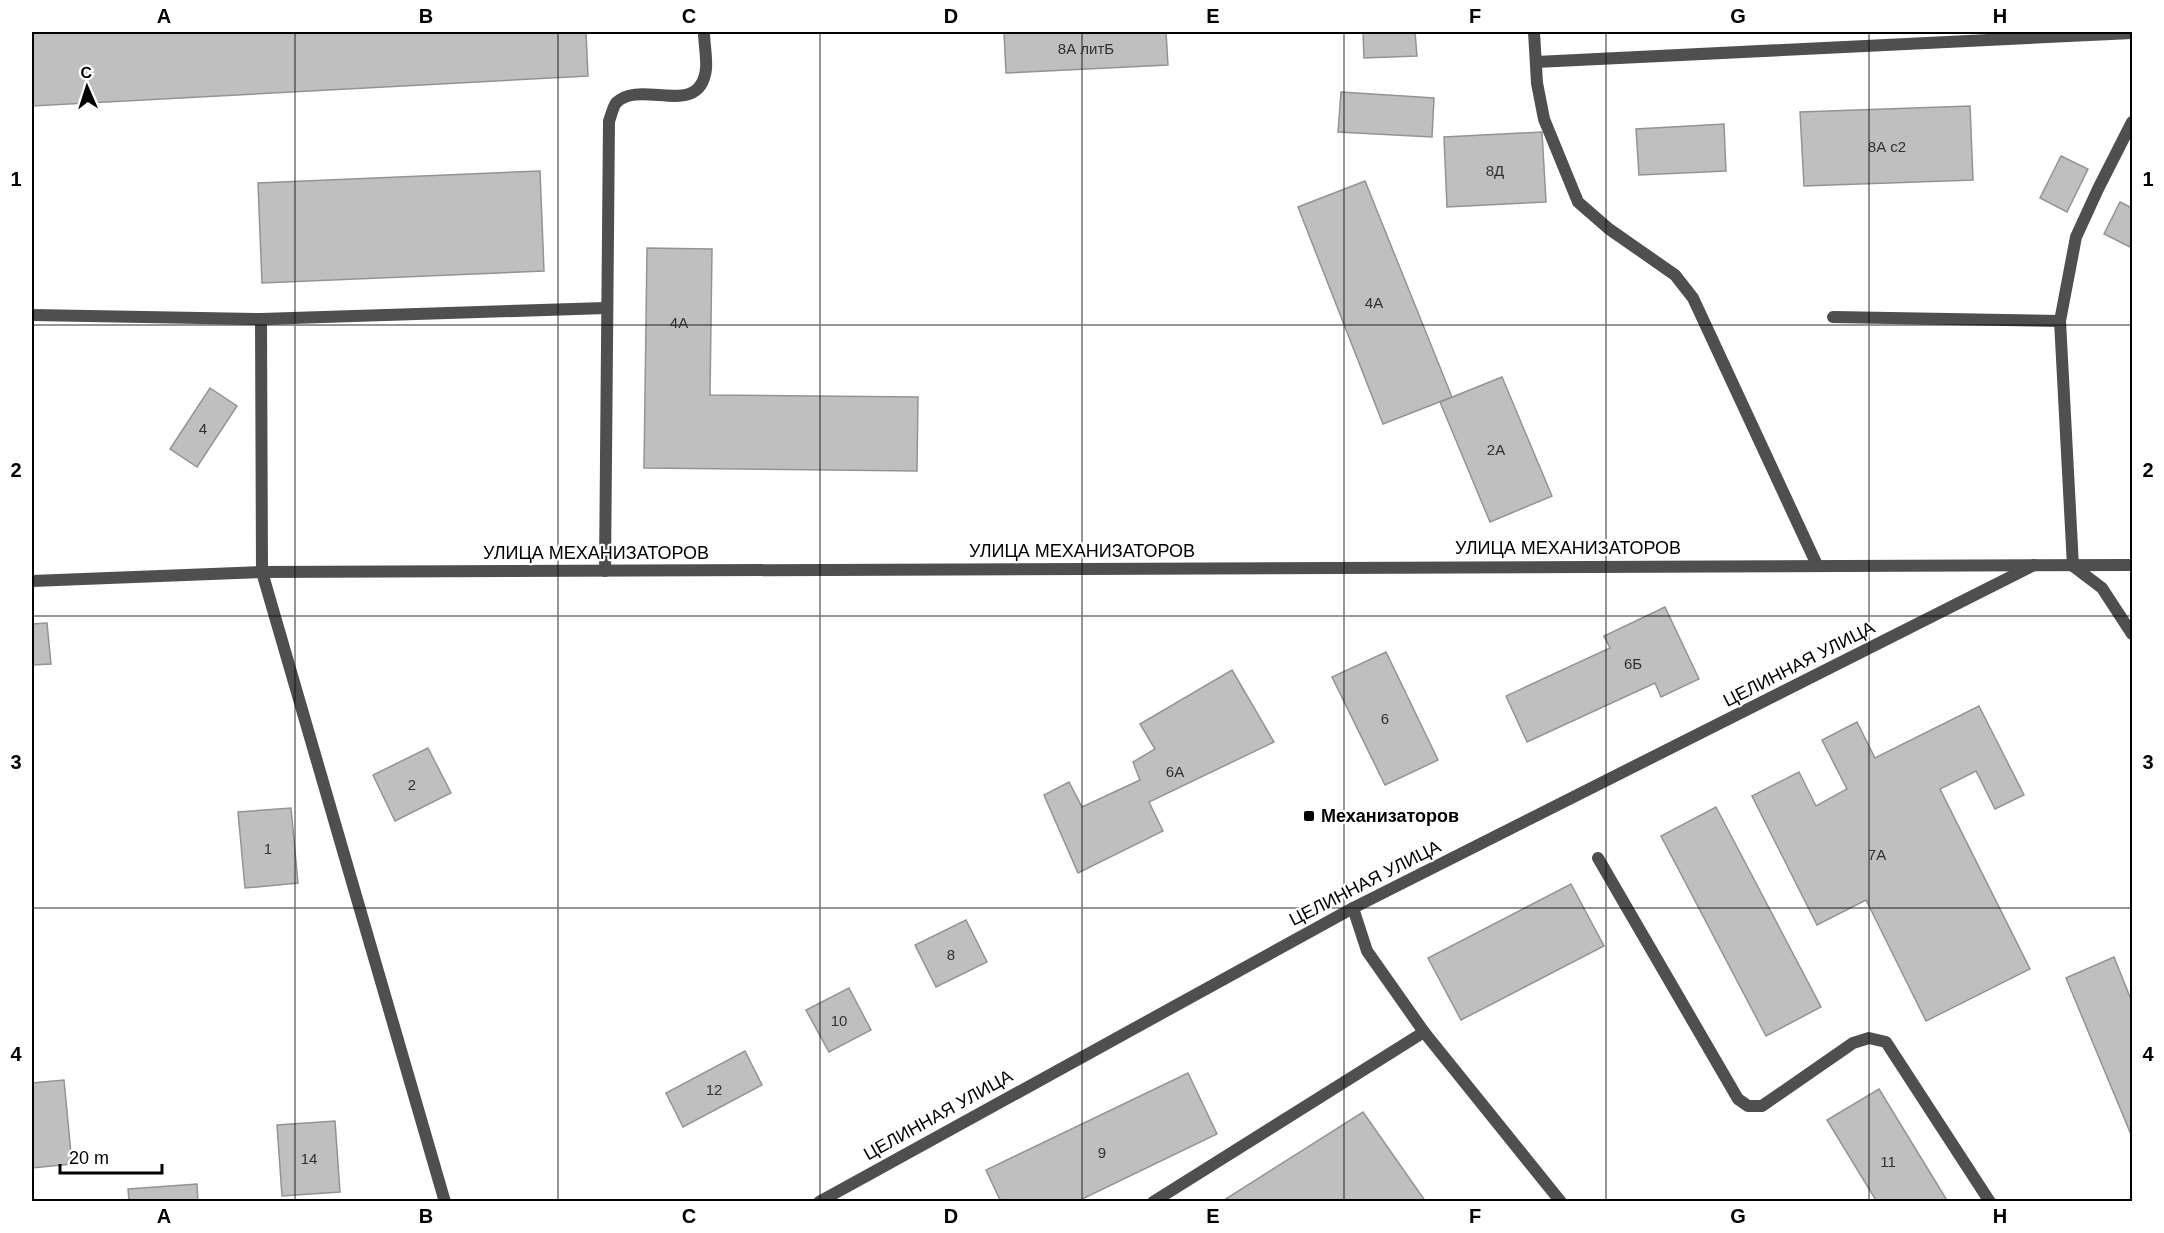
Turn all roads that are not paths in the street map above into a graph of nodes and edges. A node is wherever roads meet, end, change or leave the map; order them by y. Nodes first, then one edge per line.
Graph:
1 (704, 32) edge
2 (1534, 32) edge
3 (2133, 33) edge
4 (1536, 62) junction
5 (2133, 122) edge
6 (606, 308) junction
7 (32, 315) edge
8 (1833, 317) dead end
9 (261, 319) junction
10 (2060, 321) junction
11 (1817, 565) junction
12 (2133, 565) edge
13 (2034, 566) junction
14 (2073, 566) junction
15 (606, 571) junction
16 (262, 572) junction
17 (32, 581) edge
18 (2133, 634) edge
19 (1598, 858) dead end
20 (1353, 908) junction
21 (1424, 1032) junction
22 (445, 1202) edge
23 (819, 1202) edge
24 (1153, 1202) edge
25 (1561, 1202) edge
26 (1990, 1202) edge

1 - 6 street
2 - 4 street
3 - 4 street
4 - 11 street
5 - 10 street
6 - 9 street
6 - 15 street
7 - 9 street
8 - 10 street
9 - 16 street
10 - 14 street
11 - 13 street, УЛИЦА МЕХАНИЗАТОРОВ
11 - 15 street, УЛИЦА МЕХАНИЗАТОРОВ
12 - 14 street, УЛИЦА МЕХАНИЗАТОРОВ
13 - 14 street, УЛИЦА МЕХАНИЗАТОРОВ
13 - 20 street, ЦЕЛИННАЯ УЛИЦА
14 - 18 street
15 - 16 street, УЛИЦА МЕХАНИЗАТОРОВ
16 - 17 street, УЛИЦА МЕХАНИЗАТОРОВ
16 - 22 street
19 - 26 street
20 - 21 street
20 - 23 street, ЦЕЛИННАЯ УЛИЦА
21 - 24 street
21 - 25 street

